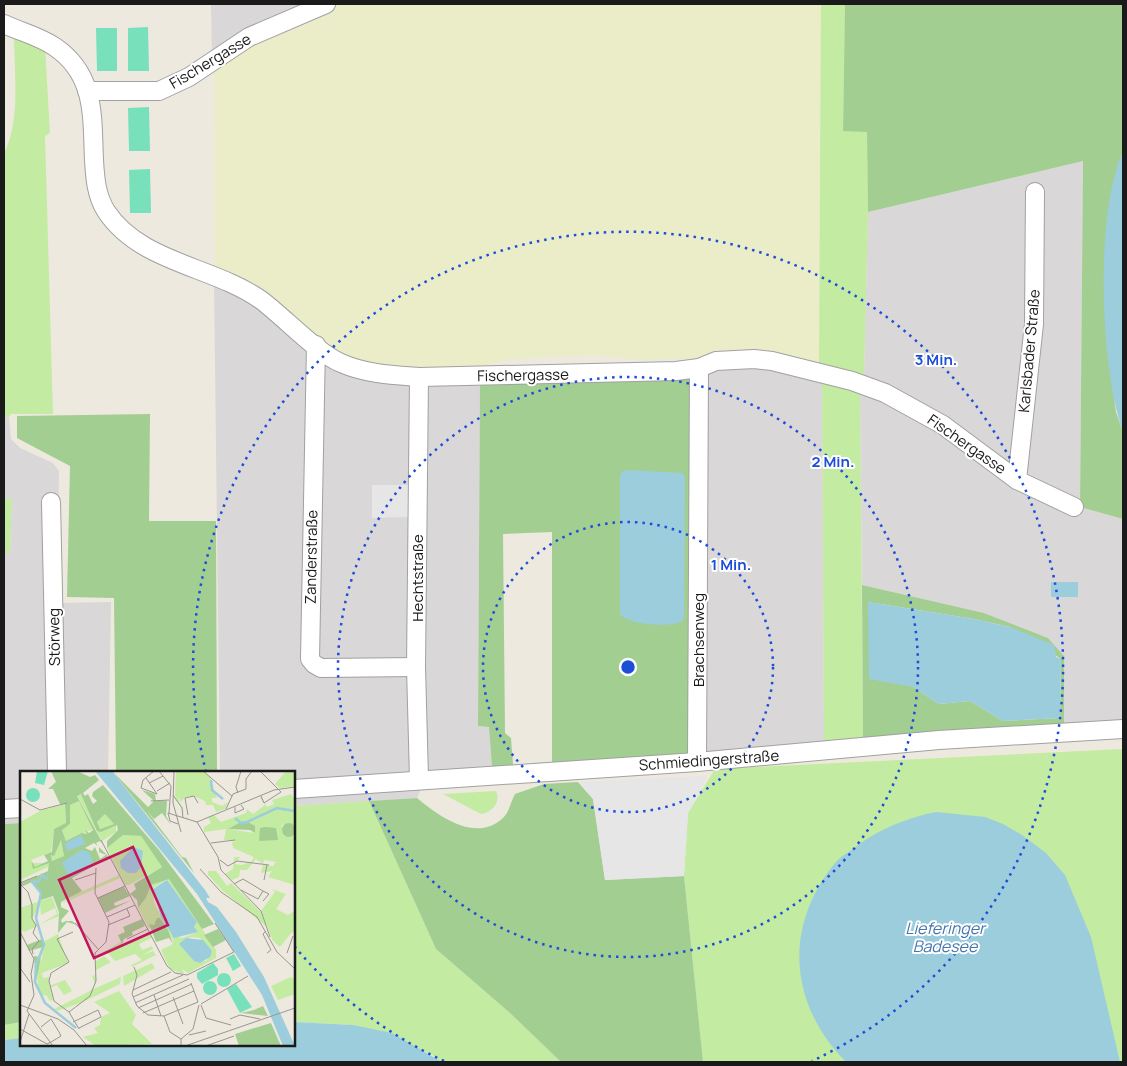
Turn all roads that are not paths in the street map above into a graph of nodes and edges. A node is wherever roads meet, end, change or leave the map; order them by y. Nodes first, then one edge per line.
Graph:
1 (326, 4) edge
2 (4, 24) edge
3 (87, 91) junction
4 (1035, 192) dead end
5 (316, 345) junction
6 (699, 368) junction
7 (419, 377) junction
8 (1017, 480) junction
9 (51, 502) dead end
10 (1074, 507) dead end
11 (416, 667) junction
12 (1123, 729) edge
13 (697, 762) junction
14 (56, 771) edge
15 (419, 779) junction
16 (295, 789) edge
17 (20, 808) edge
18 (4, 809) edge

1 - 3 street, Fischergasse
2 - 3 street, Fischergasse
3 - 5 street, Fischergasse
4 - 8 street, Karlsbader Straße
5 - 7 street, Fischergasse
5 - 11 street, Zanderstraße
6 - 7 street, Fischergasse
6 - 8 street, Fischergasse
6 - 13 street, Brachsenweg
7 - 11 street, Hechtstraße
8 - 10 street, Fischergasse
9 - 14 street, Störweg
11 - 15 street, Hechtstraße
12 - 13 street, Schmiedingerstraße
13 - 15 street, Schmiedingerstraße
15 - 16 street, Schmiedingerstraße
17 - 18 street

